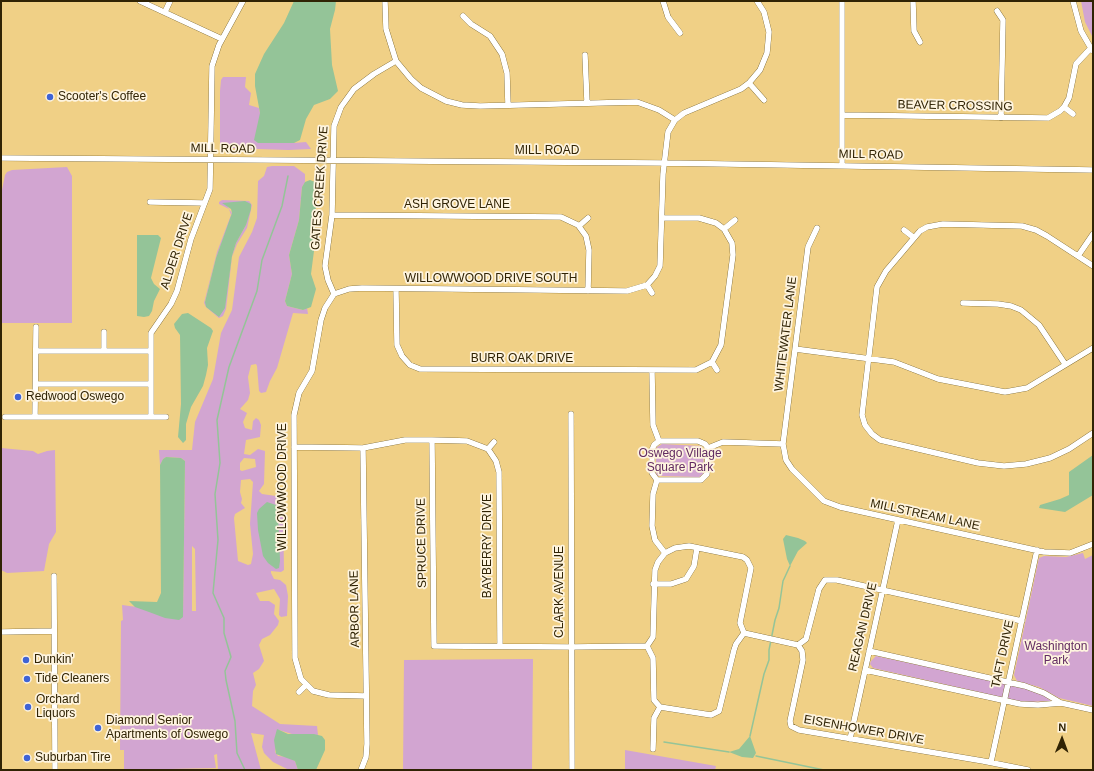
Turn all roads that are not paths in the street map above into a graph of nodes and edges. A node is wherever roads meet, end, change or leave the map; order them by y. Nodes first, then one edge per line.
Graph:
1 (140, 1) edge
2 (170, 1) edge
3 (243, 1) edge
4 (385, 1) edge
5 (663, 1) edge
6 (757, 1) edge
7 (842, 1) edge
8 (913, 1) edge
9 (1073, 1) edge
10 (997, 10) dead end
11 (165, 12) junction
12 (463, 16) dead end
13 (680, 33) dead end
14 (222, 39) junction
15 (920, 42) dead end
16 (1092, 50) edge
17 (585, 55) dead end
18 (396, 61) junction
19 (749, 83) junction
20 (764, 100) dead end
21 (587, 102) junction
22 (508, 105) junction
23 (1064, 106) junction
24 (1073, 114) dead end
25 (842, 115) junction
26 (1001, 118) junction
27 (675, 120) junction
28 (1, 158) edge
29 (210, 159) junction
30 (333, 160) junction
31 (664, 163) junction
32 (842, 166) junction
33 (1093, 170) edge
34 (150, 202) dead end
35 (204, 203) junction
36 (332, 215) junction
37 (588, 218) dead end
38 (662, 218) junction
39 (735, 220) dead end
40 (579, 226) junction
41 (817, 228) dead end
42 (724, 229) junction
43 (904, 230) dead end
44 (1093, 234) edge
45 (913, 237) junction
46 (1078, 256) junction
47 (1093, 266) edge
48 (647, 285) junction
49 (396, 290) junction
50 (588, 290) junction
51 (652, 293) dead end
52 (334, 294) junction
53 (963, 303) dead end
54 (36, 328) dead end
55 (104, 332) dead end
56 (1093, 348) edge
57 (795, 349) junction
58 (36, 351) junction
59 (104, 351) junction
60 (151, 351) junction
61 (867, 358) junction
62 (712, 362) junction
63 (1065, 364) junction
64 (717, 370) dead end
65 (652, 371) junction
66 (36, 384) junction
67 (151, 384) junction
68 (571, 414) dead end
69 (2, 417) edge
70 (36, 417) junction
71 (151, 417) junction
72 (166, 417) dead end
73 (1093, 434) edge
74 (432, 440) junction
75 (658, 441) junction
76 (494, 442) dead end
77 (783, 444) junction
78 (294, 447) junction
79 (363, 448) junction
80 (708, 448) junction
81 (488, 449) junction
82 (657, 480) junction
83 (898, 520) junction
84 (1093, 544) edge
85 (697, 548) junction
86 (1037, 550) junction
87 (665, 553) junction
88 (54, 576) dead end
89 (653, 584) junction
90 (883, 590) junction
91 (1022, 621) junction
92 (54, 631) junction
93 (1, 632) edge
94 (744, 633) junction
95 (798, 645) junction
96 (500, 646) junction
97 (647, 646) junction
98 (571, 647) junction
99 (869, 651) junction
100 (865, 670) junction
101 (1008, 682) junction
102 (306, 685) junction
103 (299, 692) dead end
104 (366, 696) junction
105 (1005, 700) junction
106 (1060, 703) junction
107 (660, 707) junction
108 (1093, 710) edge
109 (850, 738) junction
110 (653, 749) dead end
111 (991, 762) junction
112 (55, 770) edge
113 (361, 770) edge
114 (572, 770) edge
115 (1028, 770) edge

1 - 11 street
2 - 11 street
3 - 14 street, ALDER DRIVE
4 - 18 street
5 - 13 street
6 - 19 street
7 - 25 street
8 - 15 street
9 - 16 street
10 - 26 street
11 - 14 street
12 - 22 street
14 - 29 street, ALDER DRIVE
16 - 23 street
17 - 21 street
18 - 22 street
18 - 30 street, GATES CREEK DRIVE
19 - 20 street
19 - 27 street
21 - 22 street
21 - 27 street
23 - 24 street
23 - 26 street, BEAVER CROSSING
25 - 26 street, BEAVER CROSSING
25 - 32 street
27 - 31 street
28 - 29 street, MILL ROAD
29 - 30 street, MILL ROAD
29 - 35 street, ALDER DRIVE
30 - 31 street, MILL ROAD
30 - 36 street, GATES CREEK DRIVE
31 - 32 street, MILL ROAD
31 - 38 street
32 - 33 street, MILL ROAD
34 - 35 street
35 - 60 street, ALDER DRIVE
36 - 40 street, ASH GROVE LANE
36 - 52 street, GATES CREEK DRIVE
37 - 40 street
38 - 42 street
38 - 48 street
39 - 42 street
40 - 50 street
41 - 57 street, WHITEWATER LANE
42 - 62 street
43 - 45 street
44 - 46 street
45 - 46 street
45 - 61 street
46 - 47 street
48 - 50 street, WILLOWWOOD DRIVE SOUTH
48 - 51 street
49 - 50 street, WILLOWWOOD DRIVE SOUTH
49 - 52 street, WILLOWWOOD DRIVE SOUTH
49 - 65 street, BURR OAK DRIVE
52 - 78 street, WILLOWWOOD DRIVE
53 - 63 street
54 - 58 street
55 - 59 street
56 - 63 street
57 - 61 street
57 - 77 street, WHITEWATER LANE
58 - 59 street
58 - 66 street
59 - 60 street
60 - 67 street, ALDER DRIVE
61 - 63 street
61 - 73 street
62 - 64 street
62 - 65 street, BURR OAK DRIVE
65 - 75 street
66 - 67 street
66 - 70 street
67 - 71 street, ALDER DRIVE
68 - 98 street, CLARK AVENUE
69 - 70 street
70 - 71 street
71 - 72 street
74 - 79 street
74 - 81 street
74 - 96 street, SPRUCE DRIVE
75 - 80 street
75 - 82 street
76 - 81 street
77 - 80 street
77 - 83 street, MILLSTREAM LANE
78 - 79 street
78 - 102 street, WILLOWWOOD DRIVE
79 - 104 street, ARBOR LANE
80 - 82 street
81 - 96 street, BAYBERRY DRIVE
82 - 87 street
83 - 86 street, MILLSTREAM LANE
83 - 90 street, REAGAN DRIVE
84 - 86 street, MILLSTREAM LANE
85 - 87 street
85 - 89 street
85 - 94 street
86 - 91 street, TAFT DRIVE
87 - 89 street
88 - 92 street
89 - 97 street
90 - 91 street
90 - 95 street
90 - 99 street, REAGAN DRIVE
91 - 101 street, TAFT DRIVE
92 - 93 street
92 - 112 street
94 - 95 street
94 - 107 street
95 - 109 street, EISENHOWER DRIVE
96 - 98 street
97 - 98 street
97 - 107 street
98 - 114 street, CLARK AVENUE
99 - 100 street, REAGAN DRIVE
99 - 101 street
100 - 105 street
100 - 109 street, REAGAN DRIVE
101 - 105 street, TAFT DRIVE
101 - 106 street
102 - 103 street
102 - 104 street
104 - 113 street, ARBOR LANE
105 - 106 street
105 - 111 street, TAFT DRIVE
106 - 108 street
107 - 110 street
109 - 111 street, EISENHOWER DRIVE
111 - 115 street, EISENHOWER DRIVE

